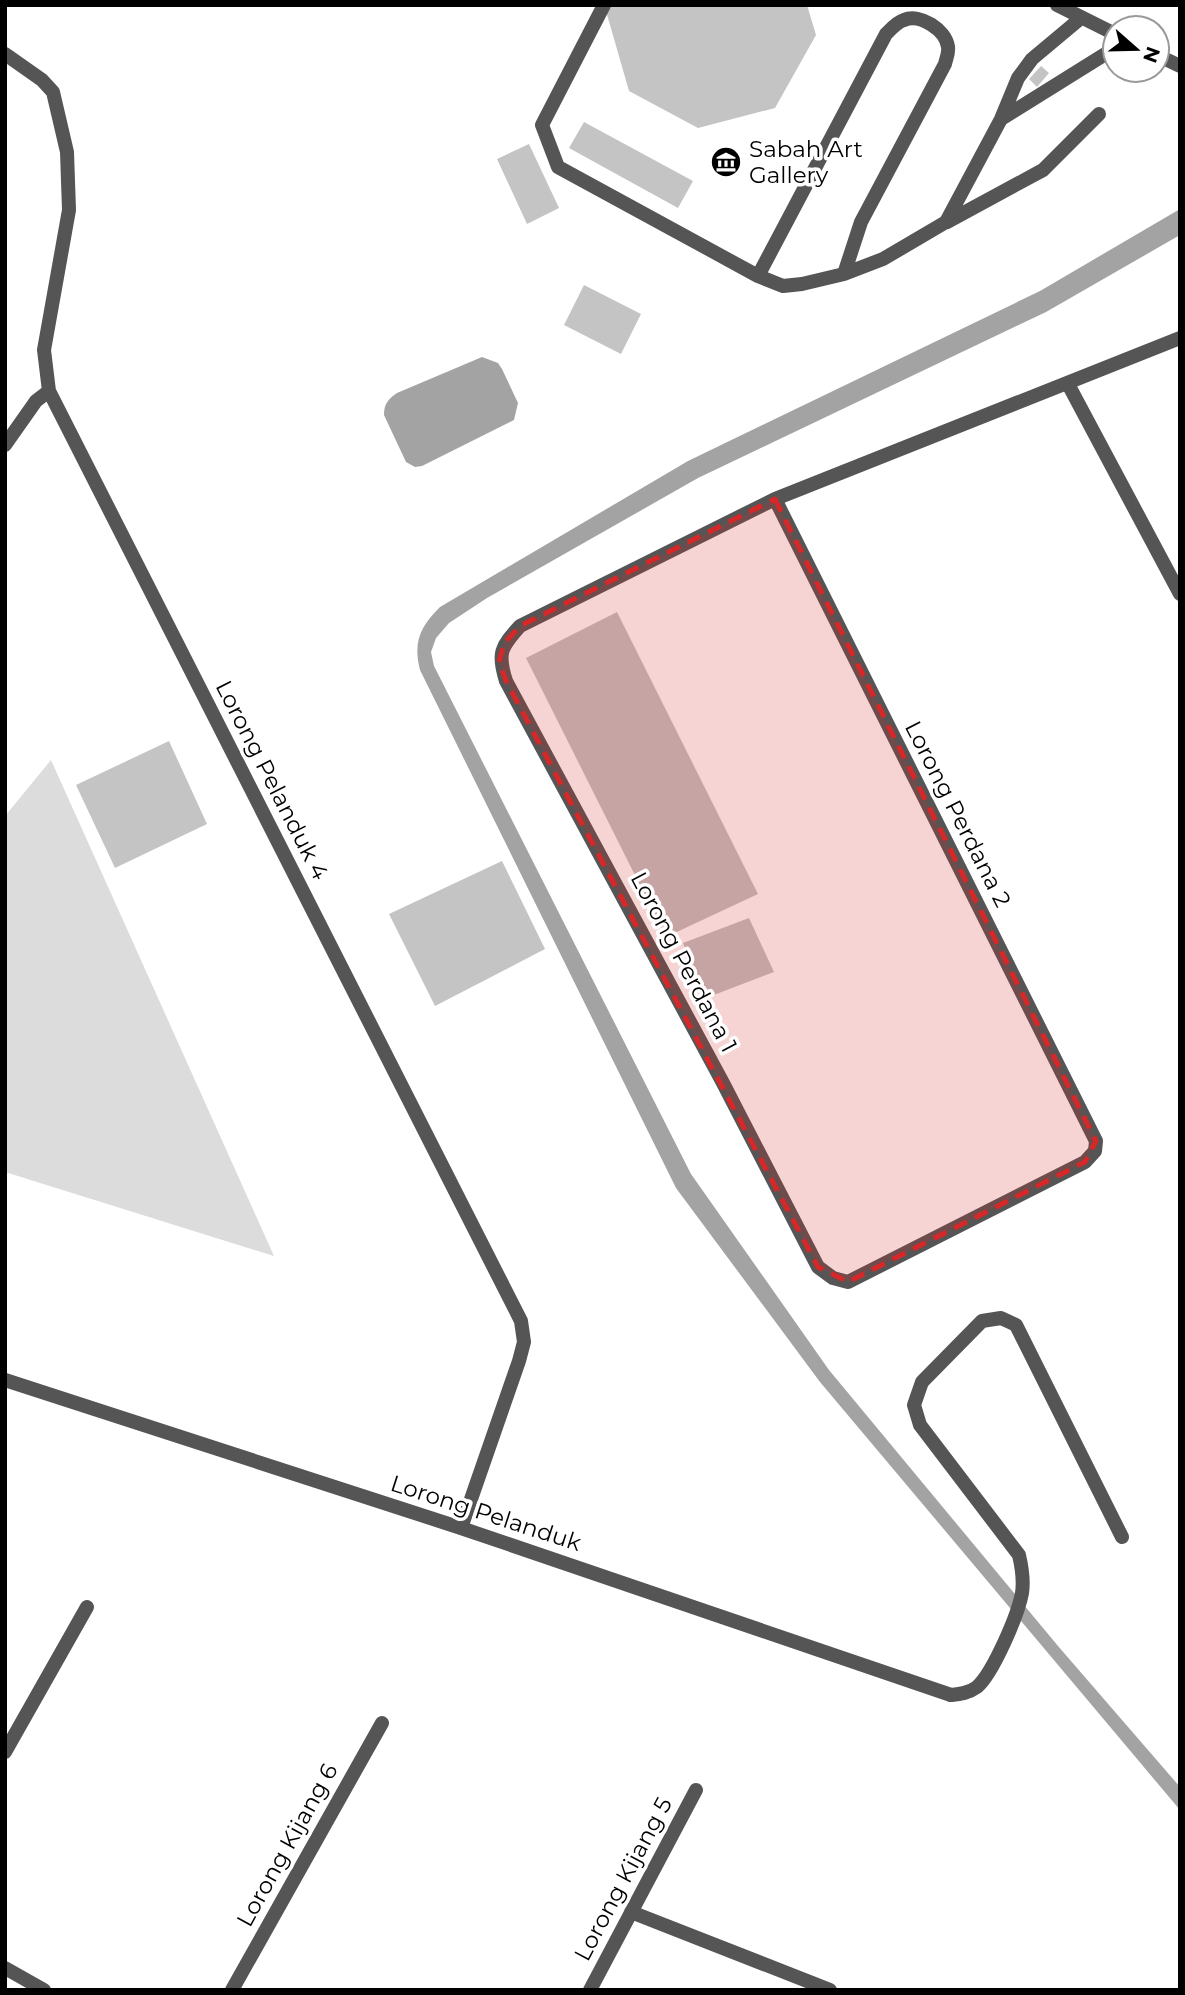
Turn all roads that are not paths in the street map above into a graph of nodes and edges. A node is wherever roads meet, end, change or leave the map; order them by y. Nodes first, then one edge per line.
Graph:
1 (604, 5) edge
2 (1056, 5) edge
3 (1081, 18) junction
4 (1101, 27) edge
5 (5, 54) edge
6 (1101, 57) edge
7 (1099, 114) dead end
8 (1001, 119) junction
9 (946, 222) junction
10 (844, 274) junction
11 (758, 276) junction
12 (1180, 338) edge
13 (1068, 384) junction
14 (49, 391) junction
15 (5, 445) edge
16 (775, 499) junction
17 (1180, 594) edge
18 (818, 1267) joint
19 (5, 1380) edge
20 (461, 1528) junction
21 (1122, 1537) dead end
22 (87, 1607) dead end
23 (382, 1723) dead end
24 (5, 1752) edge
25 (696, 1790) dead end
26 (631, 1912) junction
27 (5, 1968) edge
28 (44, 1990) edge
29 (232, 1990) edge
30 (590, 1990) edge
31 (830, 1990) edge

1 - 11 street
2 - 3 street
3 - 4 street
3 - 8 street
5 - 14 street, Lorong Pelanduk 4
6 - 8 street
7 - 9 street
8 - 9 street
9 - 10 street
10 - 11 street
10 - 11 street
12 - 13 street
13 - 16 street
13 - 17 street
14 - 15 street
14 - 20 street, Lorong Pelanduk 4
16 - 18 street, Lorong Perdana 1
16 - 18 street, Lorong Perdana 2
19 - 20 street, Lorong Pelanduk
20 - 21 street, Lorong Pelanduk
22 - 24 street
23 - 29 street, Lorong Kijang 6
25 - 26 street, Lorong Kijang 5
26 - 30 street, Lorong Kijang 5
26 - 31 street
27 - 28 street

